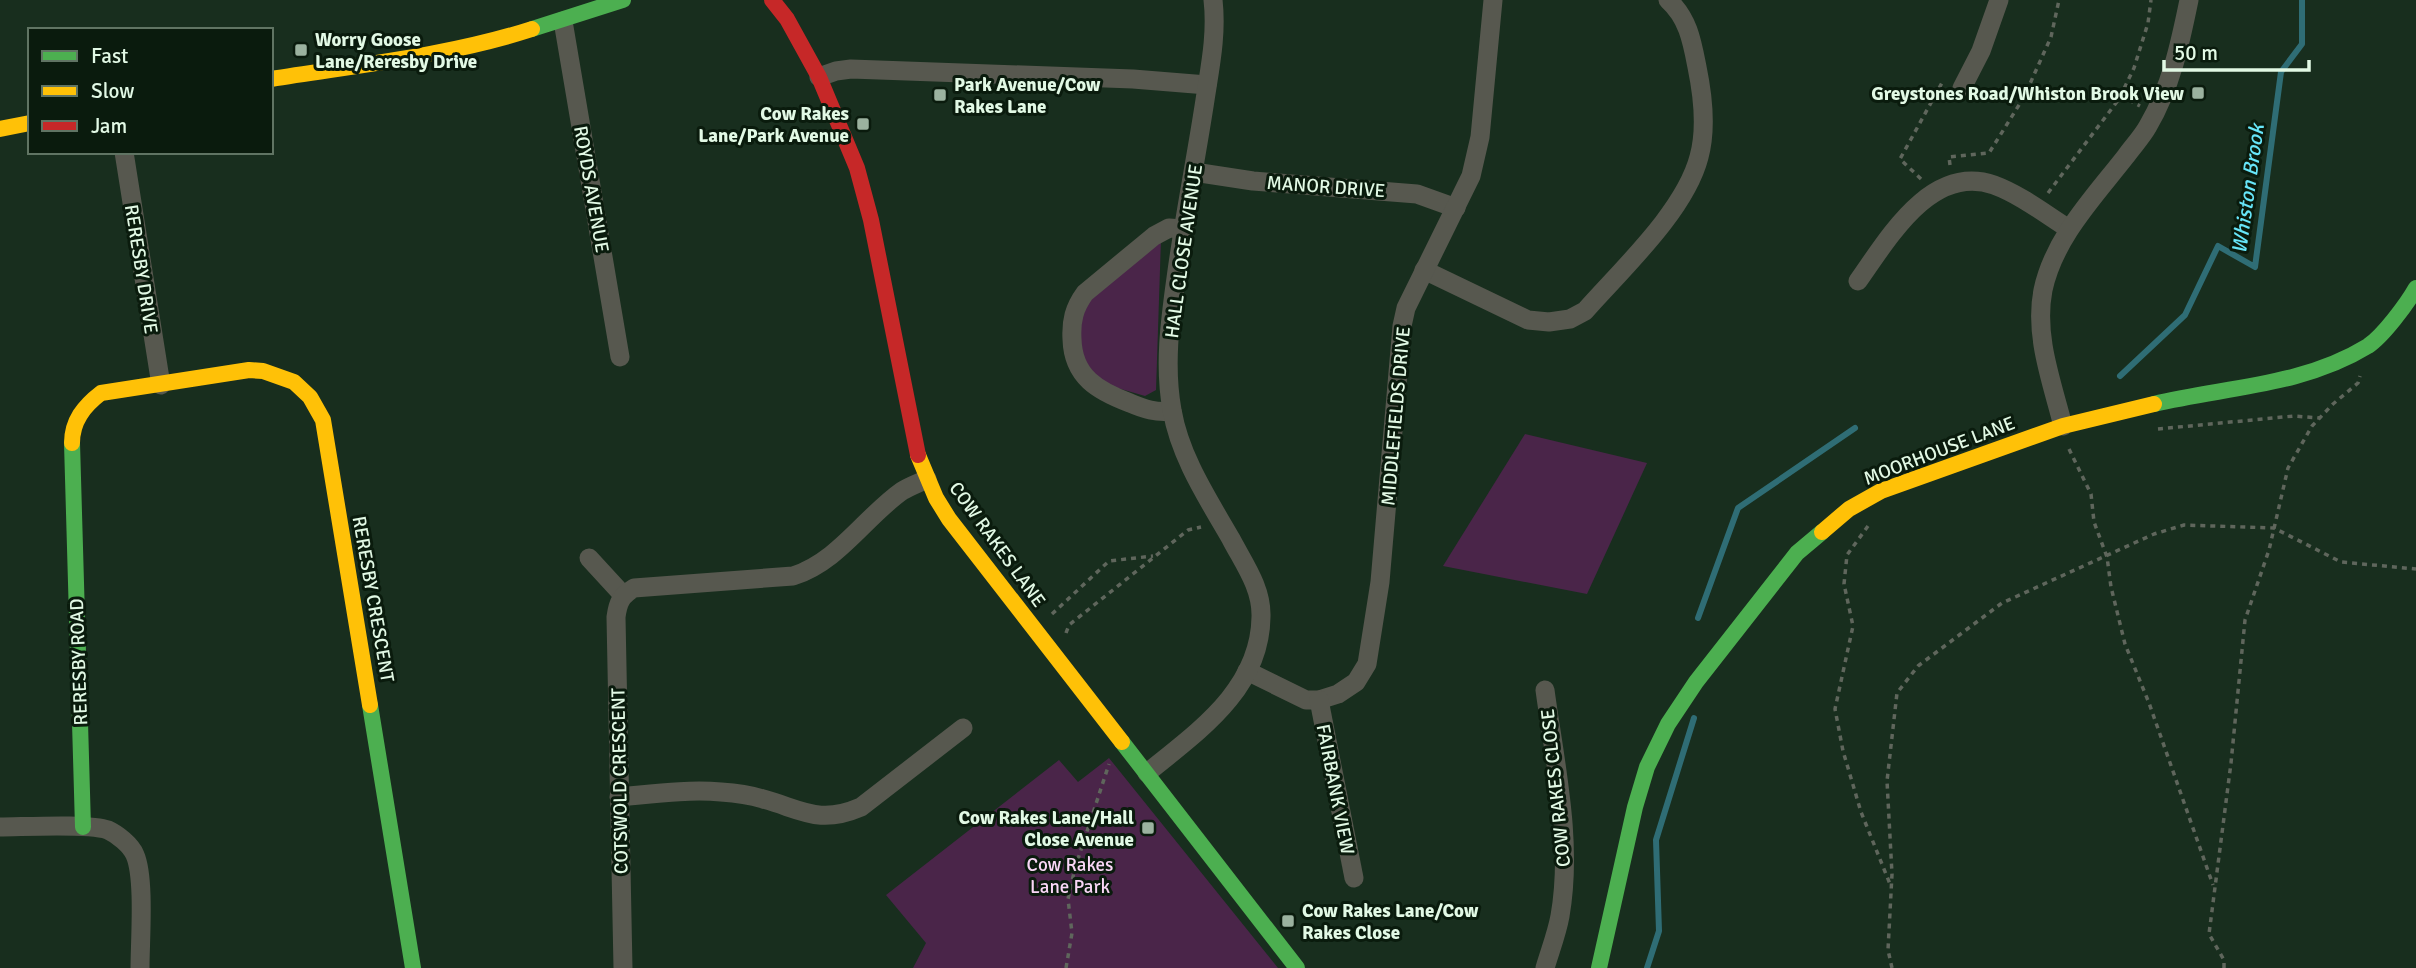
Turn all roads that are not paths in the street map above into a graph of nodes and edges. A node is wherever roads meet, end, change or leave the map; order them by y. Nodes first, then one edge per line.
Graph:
1 (623, 0) edge
2 (772, 0) edge
3 (1213, 0) edge
4 (1493, 0) edge
5 (1668, 0) edge
6 (2000, 0) edge
7 (2189, 0) edge
8 (563, 20) junction
9 (819, 77) junction
10 (273, 79) edge
11 (1207, 85) junction
12 (1963, 85) road end
13 (28, 123) edge
14 (0, 129) edge
15 (124, 154) edge
16 (1194, 172) junction
17 (1456, 208) junction
18 (1183, 229) junction
19 (2069, 229) junction
20 (1424, 270) junction
21 (1858, 281) dead end
22 (2416, 288) edge
23 (620, 357) dead end
24 (161, 385) junction
25 (1172, 411) junction
26 (2057, 428) junction
27 (927, 479) junction
28 (589, 558) dead end
29 (623, 595) junction
30 (1247, 671) junction
31 (1545, 690) dead end
32 (1319, 700) junction
33 (963, 728) dead end
34 (1147, 774) junction
35 (619, 797) junction
36 (0, 827) edge
37 (83, 827) junction
38 (1354, 878) dead end
39 (141, 968) edge
40 (413, 968) edge
41 (623, 968) edge
42 (1297, 968) edge
43 (1545, 968) edge
44 (1599, 968) edge

1 - 8 street
2 - 9 street, COW RAKES LANE
3 - 11 street, HALL CLOSE AVENUE
4 - 17 street, MIDDLEFIELDS DRIVE
5 - 20 street
6 - 12 street
7 - 19 street
8 - 10 street
8 - 23 street, ROYDS AVENUE
9 - 11 street
9 - 27 street, COW RAKES LANE
11 - 16 street, HALL CLOSE AVENUE
13 - 14 street
15 - 24 street, RERESBY DRIVE
16 - 17 street, MANOR DRIVE
16 - 18 street, HALL CLOSE AVENUE
17 - 20 street, MIDDLEFIELDS DRIVE
18 - 25 street, HALL CLOSE AVENUE
18 - 25 street
19 - 21 street
19 - 26 street
20 - 32 street, MIDDLEFIELDS DRIVE
22 - 26 street, MOORHOUSE LANE
24 - 37 street, RERESBY ROAD
24 - 40 street, RERESBY CRESCENT
25 - 30 street, HALL CLOSE AVENUE
26 - 44 street, MOORHOUSE LANE
27 - 29 street
27 - 34 street, COW RAKES LANE
28 - 29 street
29 - 35 street, COTSWOLD CRESCENT
30 - 32 street
30 - 34 street, HALL CLOSE AVENUE
31 - 43 street, COW RAKES CLOSE
32 - 38 street, FAIRBANK VIEW
33 - 35 street
34 - 42 street, COW RAKES LANE
35 - 41 street, COTSWOLD CRESCENT
36 - 37 street
37 - 39 street

